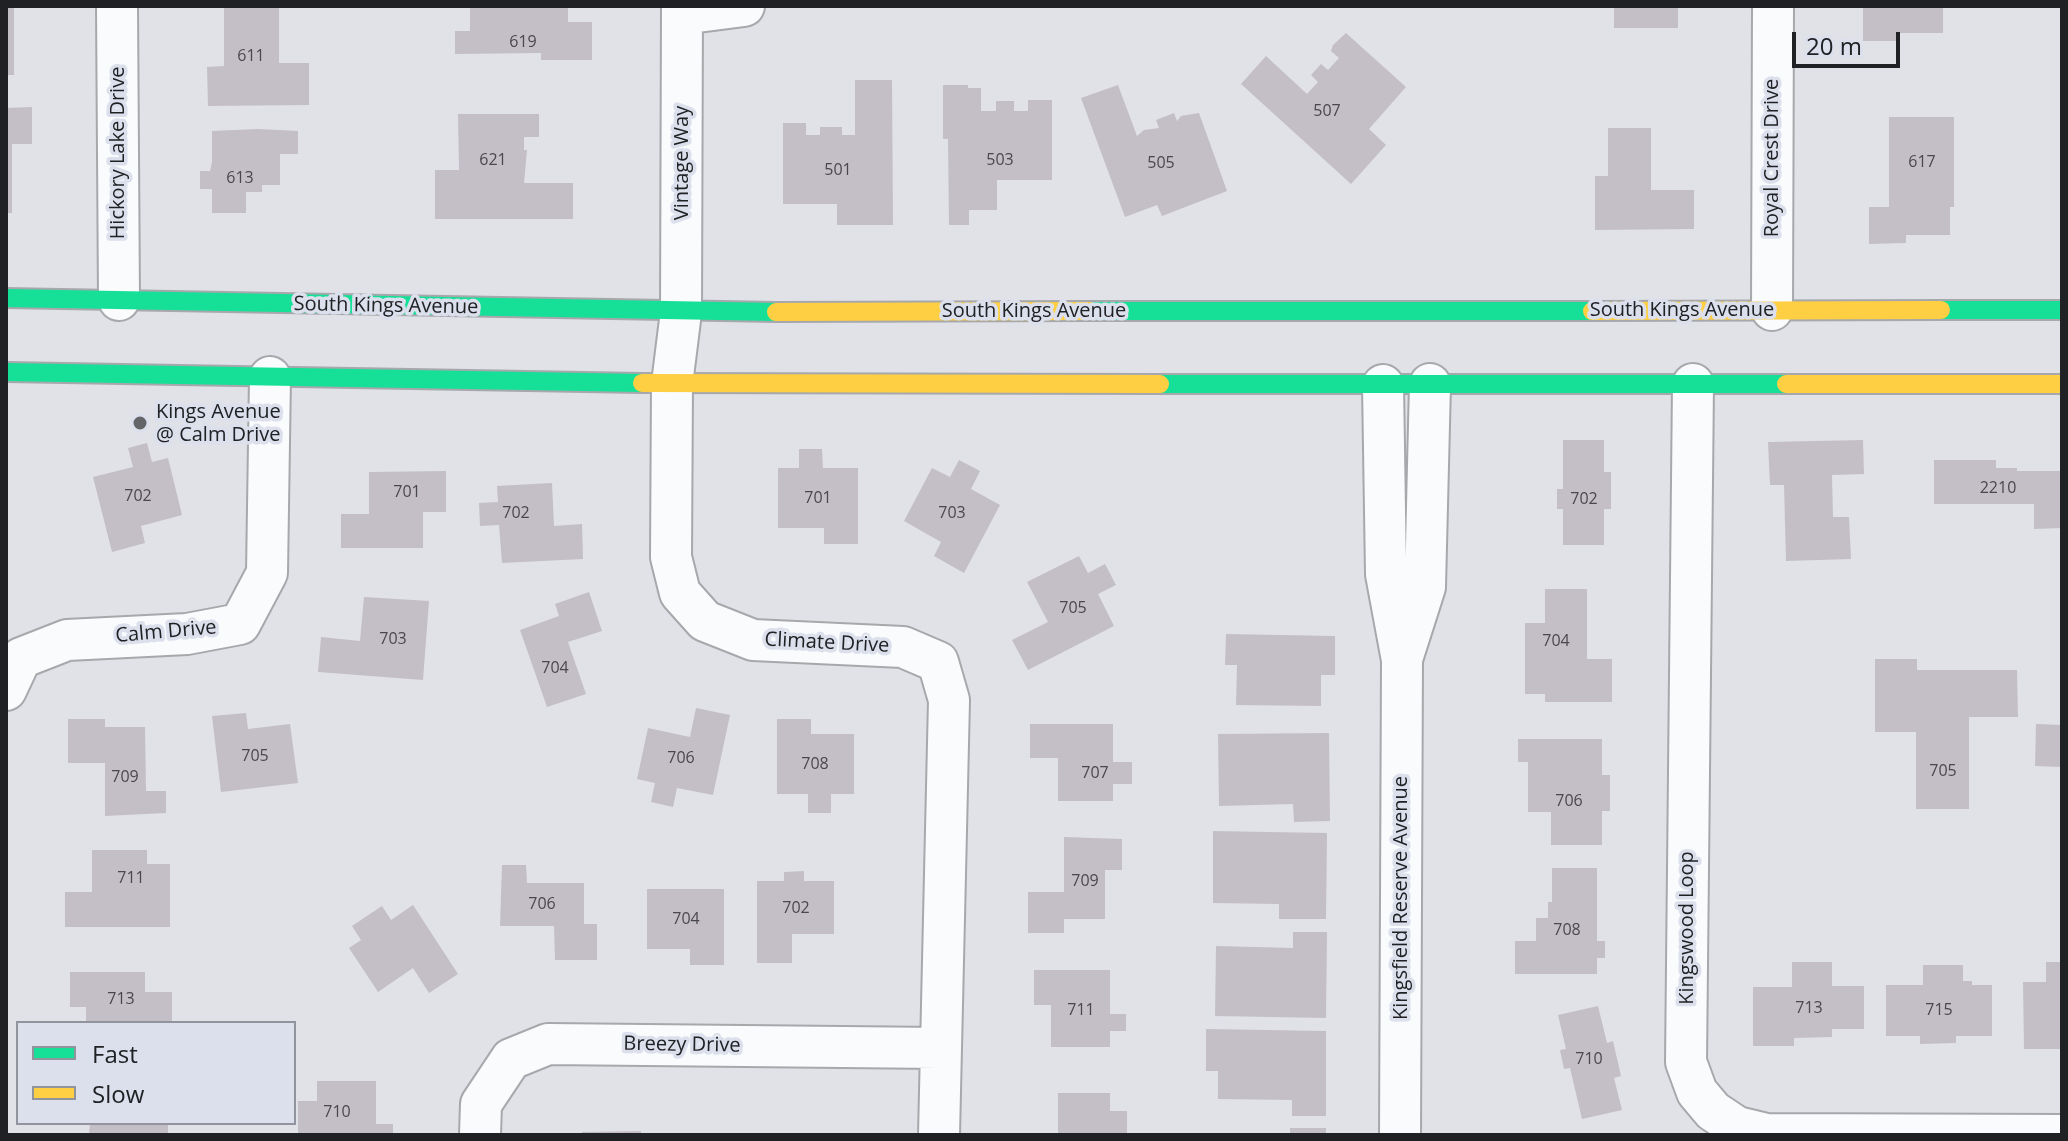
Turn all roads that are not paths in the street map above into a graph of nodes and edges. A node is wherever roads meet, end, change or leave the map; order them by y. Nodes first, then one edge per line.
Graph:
1 (117, 6) edge
2 (744, 6) edge
3 (1773, 6) edge
4 (682, 10) edge
5 (6, 298) edge
6 (119, 300) junction
7 (1772, 310) junction
8 (2062, 310) edge
9 (681, 312) junction
10 (6, 372) edge
11 (270, 377) junction
12 (672, 384) junction
13 (1430, 384) junction
14 (1693, 384) junction
15 (2062, 384) edge
16 (1383, 385) junction
17 (1402, 660) junction
18 (6, 690) edge
19 (940, 1048) junction
20 (480, 1135) edge
21 (939, 1135) edge
22 (1400, 1135) edge
23 (2062, 1135) edge

1 - 6 street, Hickory Lake Drive
2 - 4 street, Vintage Way
3 - 7 street, Royal Crest Drive
4 - 9 street, Vintage Way
5 - 6 main road, South Kings Avenue
6 - 9 main road, South Kings Avenue
7 - 8 main road, South Kings Avenue
7 - 9 main road, South Kings Avenue
9 - 12 street, Climate Drive
10 - 11 main road
11 - 12 main road
11 - 18 street, Calm Drive
12 - 16 main road
12 - 19 street, Climate Drive
13 - 14 main road
13 - 16 main road
13 - 17 street, Kingsfield Reserve Avenue
14 - 15 main road
14 - 23 street, Kingswood Loop
16 - 17 street, Kingsfield Reserve Avenue
17 - 22 street, Kingsfield Reserve Avenue
19 - 20 street, Breezy Drive
19 - 21 street, Climate Drive

